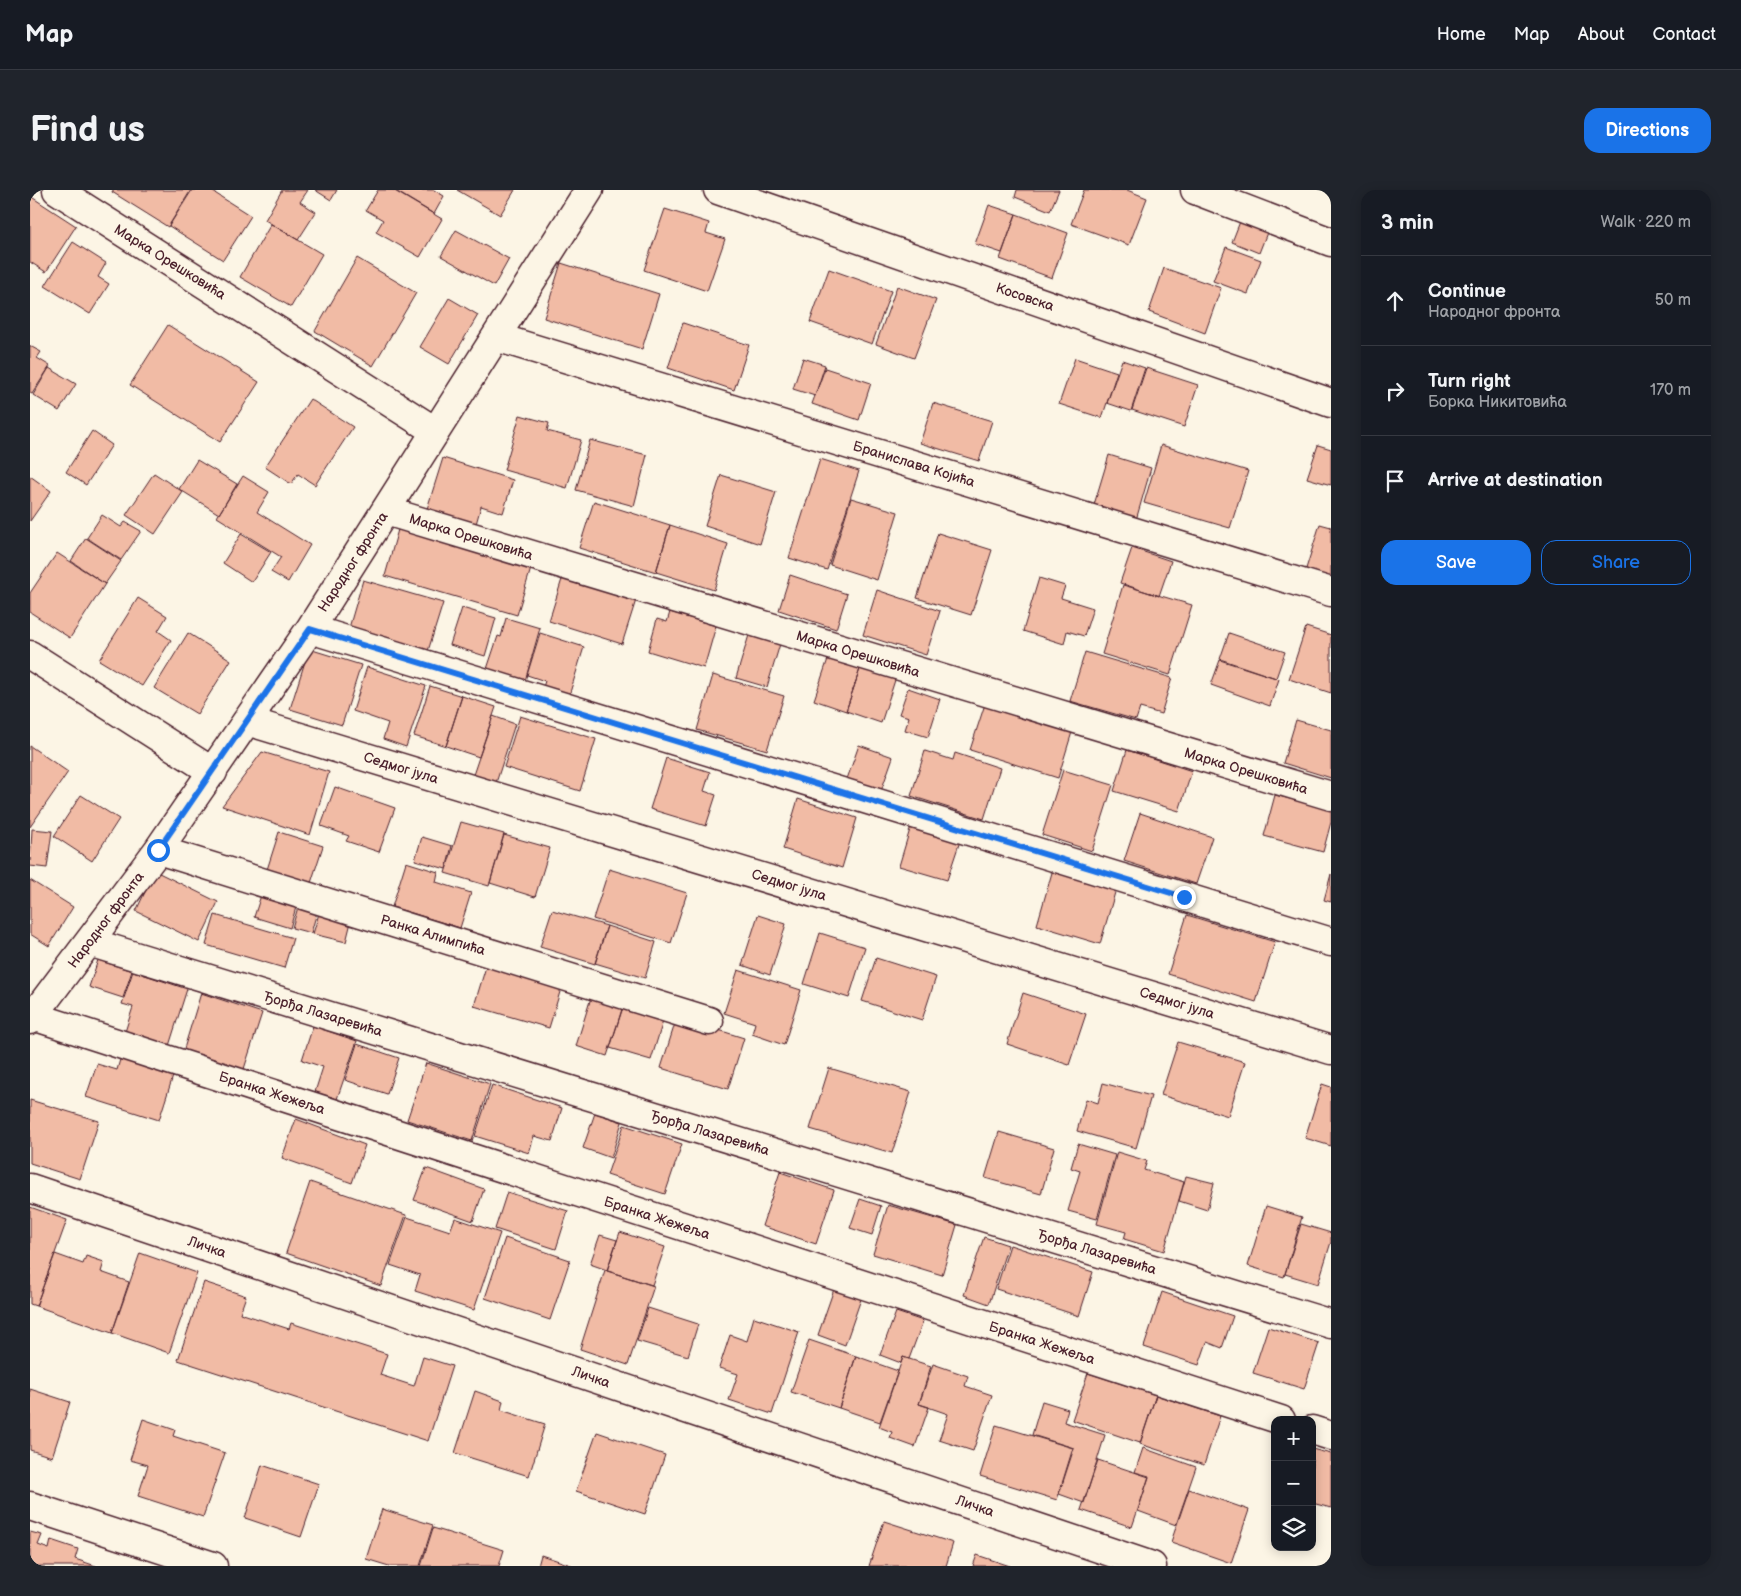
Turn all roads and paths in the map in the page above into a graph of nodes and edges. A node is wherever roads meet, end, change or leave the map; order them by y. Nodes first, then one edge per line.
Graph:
1 (57, 190) edge
2 (589, 190) edge
3 (718, 190) edge
4 (1195, 190) edge
5 (1331, 242) edge
6 (496, 337) junction
7 (1331, 403) edge
8 (435, 431) junction
9 (386, 511) junction
10 (1331, 592) edge
11 (310, 629) junction
12 (30, 655) edge
13 (247, 721) junction
14 (213, 772) junction
15 (1331, 796) edge
16 (158, 850) junction
17 (89, 942) junction
18 (1331, 942) edge
19 (32, 1018) edge
20 (708, 1021) dead end
21 (1331, 1050) edge
22 (30, 1188) edge
23 (1331, 1324) edge
24 (1271, 1417) edge
25 (1316, 1431) edge
26 (1331, 1436) edge
27 (30, 1506) edge
28 (212, 1566) edge
29 (1152, 1566) edge

1 - 8 street, Марка Орешковића
2 - 6 street, Народног фронта
3 - 7 street, Косовска
4 - 5 street
6 - 8 street, Народног фронта
6 - 10 street, Бранислава Којића
8 - 9 street, Народног фронта
9 - 11 street, Народног фронта
9 - 15 street, Марка Орешковића
11 - 13 street, Народног фронта
11 - 18 street
12 - 14 street
13 - 14 street, Народног фронта
13 - 21 street, Седмог јула
14 - 16 street, Народног фронта
16 - 17 street, Народног фронта
16 - 20 street, Ранка Алимпића
17 - 19 street, Народног фронта
17 - 23 street, Ђорђа Лазаревића
19 - 24 street, Бранка Жежеља
22 - 29 street, Личка
25 - 26 street
27 - 28 street

